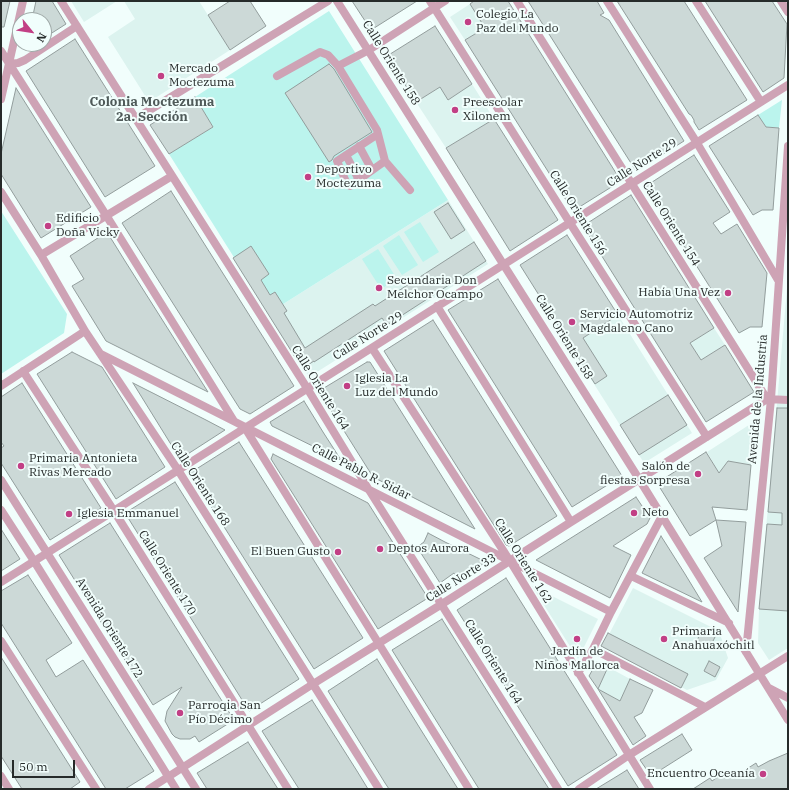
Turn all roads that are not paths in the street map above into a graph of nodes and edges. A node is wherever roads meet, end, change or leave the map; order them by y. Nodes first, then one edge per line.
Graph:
1 (23, 1) edge
2 (61, 1) edge
3 (328, 1) edge
4 (337, 1) edge
5 (445, 1) edge
6 (517, 1) edge
7 (607, 1) edge
8 (696, 1) edge
9 (781, 1) edge
10 (432, 4) edge
11 (788, 12) edge
12 (76, 26) junction
13 (369, 50) junction
14 (1, 51) edge
15 (9, 64) junction
16 (338, 66) junction
17 (277, 76) dead end
18 (788, 85) edge
19 (1, 99) edge
20 (761, 102) junction
21 (135, 119) junction
22 (378, 134) junction
23 (697, 143) junction
24 (359, 146) junction
25 (788, 146) edge
26 (346, 155) junction
27 (385, 161) junction
28 (372, 170) junction
29 (172, 176) junction
30 (359, 180) junction
31 (632, 184) junction
32 (410, 190) dead end
33 (1, 192) edge
34 (106, 214) junction
35 (570, 223) junction
36 (41, 255) junction
37 (504, 265) junction
38 (778, 280) junction
39 (437, 306) junction
40 (85, 331) junction
41 (372, 348) junction
42 (100, 354) junction
43 (23, 371) junction
44 (1, 386) edge
45 (307, 388) junction
46 (769, 399) junction
47 (788, 400) edge
48 (234, 421) junction
49 (245, 427) junction
50 (707, 437) junction
51 (178, 470) junction
52 (639, 479) junction
53 (1, 480) edge
54 (369, 490) junction
55 (1, 510) edge
56 (114, 511) junction
57 (662, 516) junction
58 (570, 522) junction
59 (47, 553) junction
60 (34, 561) junction
61 (510, 562) junction
62 (631, 576) junction
63 (1, 582) edge
64 (442, 604) junction
65 (611, 612) junction
66 (729, 624) junction
67 (1, 641) edge
68 (378, 643) junction
69 (593, 649) junction
70 (746, 652) junction
71 (788, 656) edge
72 (578, 673) junction
73 (760, 674) junction
74 (313, 684) junction
75 (768, 688) junction
76 (788, 698) edge
77 (705, 707) junction
78 (788, 720) edge
79 (248, 725) junction
80 (629, 755) junction
81 (182, 768) junction
82 (1, 776) edge
83 (168, 777) junction
84 (9, 789) edge
85 (96, 789) edge
86 (149, 789) edge
87 (176, 789) edge
88 (196, 789) edge
89 (288, 789) edge
90 (379, 789) edge
91 (469, 789) edge
92 (558, 789) edge
93 (579, 789) edge
94 (650, 789) edge

1 - 15 street
2 - 12 street, Calle Oriente 164
3 - 21 street
4 - 13 street, Calle Oriente 158
5 - 10 street
6 - 31 street, Calle Oriente 154
7 - 23 street
8 - 20 street
9 - 11 street
10 - 13 street
10 - 35 street, Calle Oriente 156
12 - 15 street
12 - 21 street, Calle Oriente 164
13 - 16 street
13 - 37 street, Calle Oriente 158
14 - 15 street
15 - 19 street
15 - 34 street
16 - 17 street
16 - 22 street
18 - 20 street, Calle Norte 29
20 - 23 street, Calle Norte 29
21 - 29 street, Calle Oriente 164
22 - 24 street
22 - 27 street
23 - 31 street, Calle Norte 29
23 - 38 street
24 - 26 street
24 - 28 street
25 - 38 street, Avenida de la Industria
26 - 30 street
26 - 30 street
27 - 28 street
27 - 32 street
28 - 30 street
29 - 34 street
29 - 45 street, Calle Oriente 164
31 - 35 street, Calle Norte 29
31 - 46 street, Calle Oriente 154
33 - 36 street, Calle Oriente 168
34 - 36 street
34 - 48 street
35 - 37 street, Calle Norte 29
35 - 50 street, Calle Oriente 156
36 - 40 street, Calle Oriente 168
37 - 39 street, Calle Norte 29
37 - 52 street, Calle Oriente 158
38 - 46 street, Avenida de la Industria
39 - 41 street, Calle Norte 29
39 - 58 street
40 - 42 street, Calle Oriente 168
40 - 43 street
41 - 45 street, Calle Norte 29
41 - 61 street, Calle Oriente 162
42 - 48 street, Calle Pablo R. Sidar
42 - 51 street, Calle Oriente 168
43 - 44 street
43 - 56 street, Calle Oriente 170
45 - 49 street, Calle Norte 29
45 - 54 street, Calle Oriente 164
46 - 47 street
46 - 50 street, Calle Norte 33
46 - 70 street, Avenida de la Industria
48 - 49 street, Calle Pablo R. Sidar
49 - 51 street, Calle Norte 29
49 - 54 street, Calle Pablo R. Sidar
49 - 68 street
50 - 52 street, Calle Norte 33
51 - 56 street, Calle Norte 29
51 - 74 street, Calle Oriente 168
52 - 57 street, Calle Oriente 158
52 - 58 street, Calle Norte 33
53 - 59 street, Avenida Oriente 172
54 - 61 street, Calle Pablo R. Sidar
54 - 64 street, Calle Oriente 164
55 - 60 street
56 - 59 street, Calle Norte 29
56 - 79 street, Calle Oriente 170
57 - 62 street
57 - 66 street, Calle Oriente 158
58 - 61 street, Calle Norte 33
59 - 60 street, Calle Norte 29
59 - 81 street, Avenida Oriente 172
60 - 63 street, Calle Norte 29
60 - 83 street
61 - 64 street, Calle Norte 33
61 - 65 street, Calle Pablo R. Sidar
61 - 72 street, Calle Oriente 162
62 - 65 street
62 - 66 street
64 - 68 street, Calle Norte 33
64 - 92 street, Calle Oriente 164
65 - 69 street
66 - 70 street, Calle Oriente 158
67 - 85 street
68 - 74 street, Calle Norte 33
68 - 91 street
69 - 72 street
69 - 77 street
70 - 73 street, Calle Oriente 158
71 - 73 street
72 - 80 street, Calle Oriente 162
73 - 75 street, Calle Oriente 158
73 - 77 street
74 - 79 street, Calle Norte 33
74 - 90 street, Calle Oriente 168
75 - 76 street
75 - 78 street, Calle Oriente 158
77 - 80 street
79 - 81 street, Calle Norte 33
79 - 89 street, Calle Oriente 170
80 - 93 street
80 - 94 street, Calle Oriente 162
81 - 83 street, Calle Norte 33
81 - 88 street, Avenida Oriente 172
82 - 84 street
83 - 86 street, Calle Norte 33
83 - 87 street

